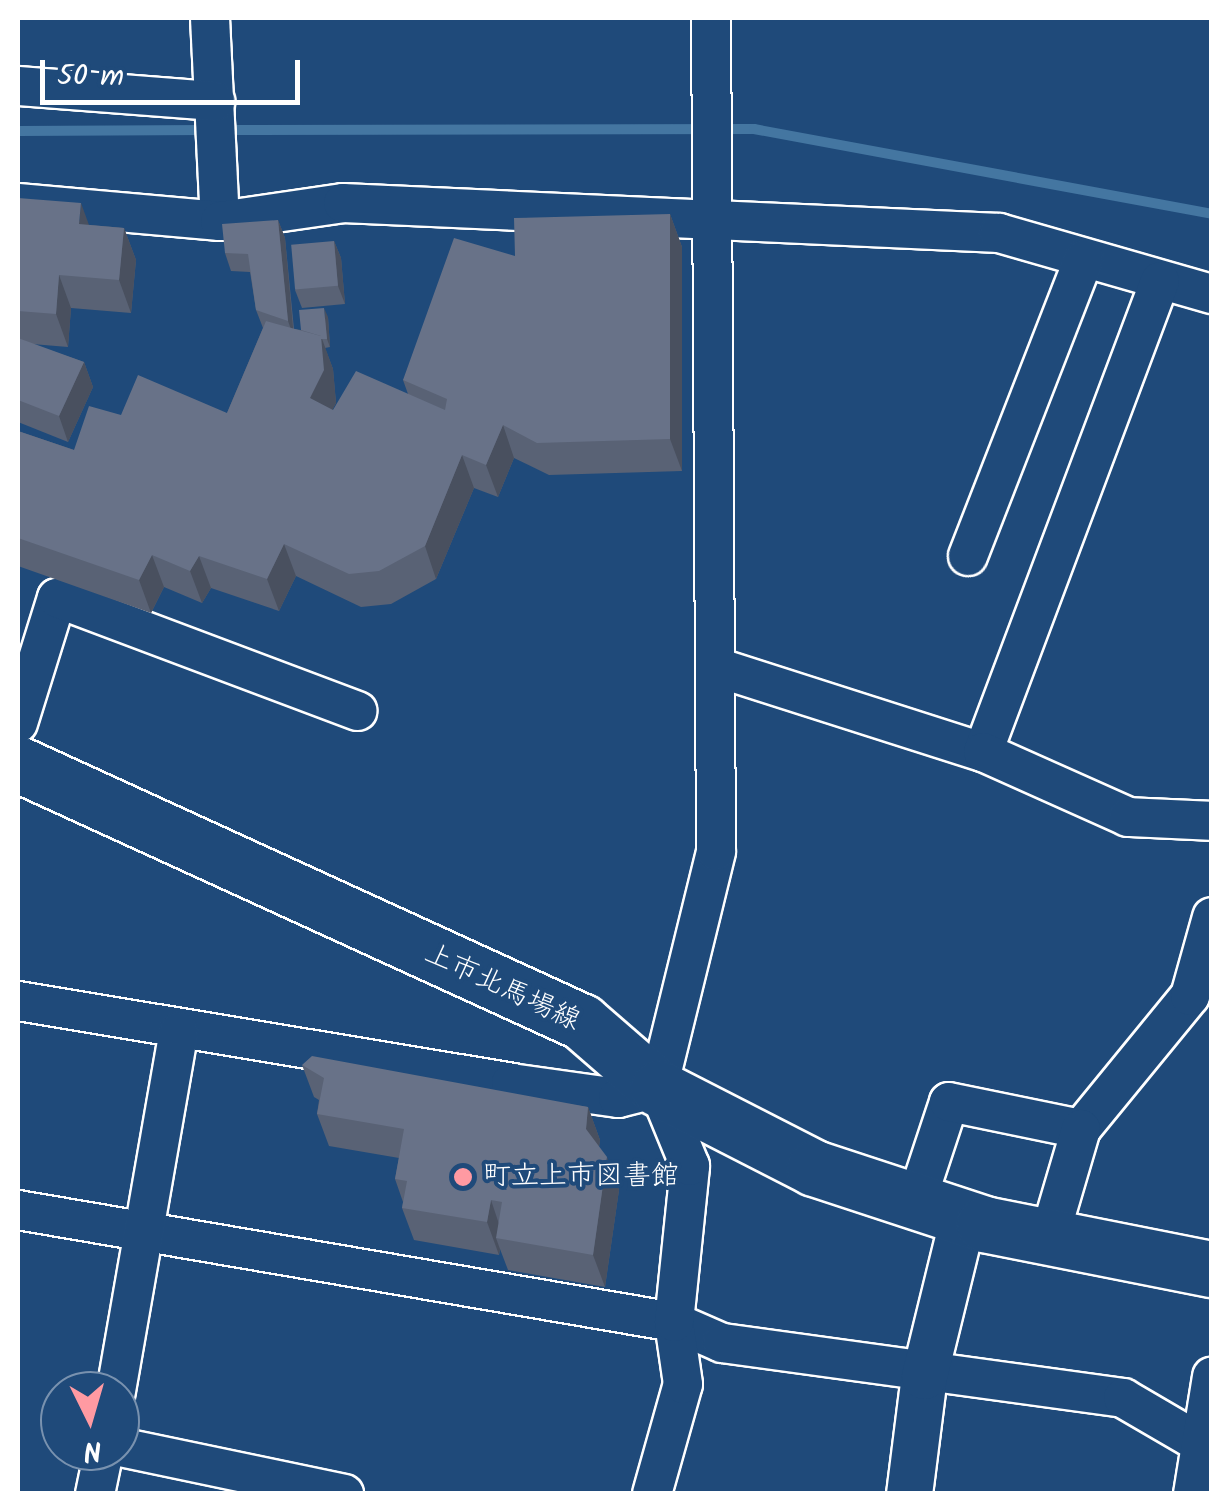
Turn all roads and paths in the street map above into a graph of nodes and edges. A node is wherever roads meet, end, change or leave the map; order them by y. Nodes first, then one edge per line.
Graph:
1 (210, 18) edge
2 (711, 18) edge
3 (18, 86) edge
4 (215, 101) junction
5 (18, 203) edge
6 (220, 221) junction
7 (712, 221) junction
8 (1084, 259) junction
9 (1160, 280) junction
10 (1212, 294) edge
11 (968, 556) dead end
12 (720, 668) junction
13 (358, 711) dead end
14 (18, 723) edge
15 (983, 752) junction
16 (18, 764) edge
17 (1212, 821) edge
18 (1212, 917) edge
19 (18, 1000) edge
20 (179, 1031) junction
21 (658, 1088) junction
22 (1081, 1129) junction
23 (940, 1209) junction
24 (18, 1210) edge
25 (148, 1235) junction
26 (1049, 1238) junction
27 (1212, 1270) edge
28 (674, 1322) junction
29 (120, 1371) edge
30 (924, 1376) junction
31 (1212, 1377) edge
32 (1207, 1449) edge
33 (140, 1451) edge
34 (344, 1494) edge
35 (652, 1494) edge
36 (909, 1494) edge
37 (1193, 1494) edge

1 - 4 street
2 - 7 street
3 - 4 street
4 - 6 street
5 - 6 street
6 - 7 street
7 - 8 street
7 - 12 street
8 - 9 street
8 - 11 street
9 - 10 street
9 - 15 street
12 - 15 street
12 - 21 street
13 - 14 street
15 - 17 street
16 - 21 main road, 上市北馬場線
18 - 22 street
19 - 20 street
20 - 21 street
20 - 25 street
21 - 23 main road, 上市北馬場線
21 - 28 street
22 - 23 street
22 - 26 street
23 - 26 main road, 上市北馬場線
23 - 30 street
24 - 25 street
25 - 28 street
25 - 29 street
26 - 27 main road, 上市北馬場線
28 - 30 street
28 - 35 street
30 - 32 street
30 - 36 street
31 - 32 street
32 - 37 street
33 - 34 street

